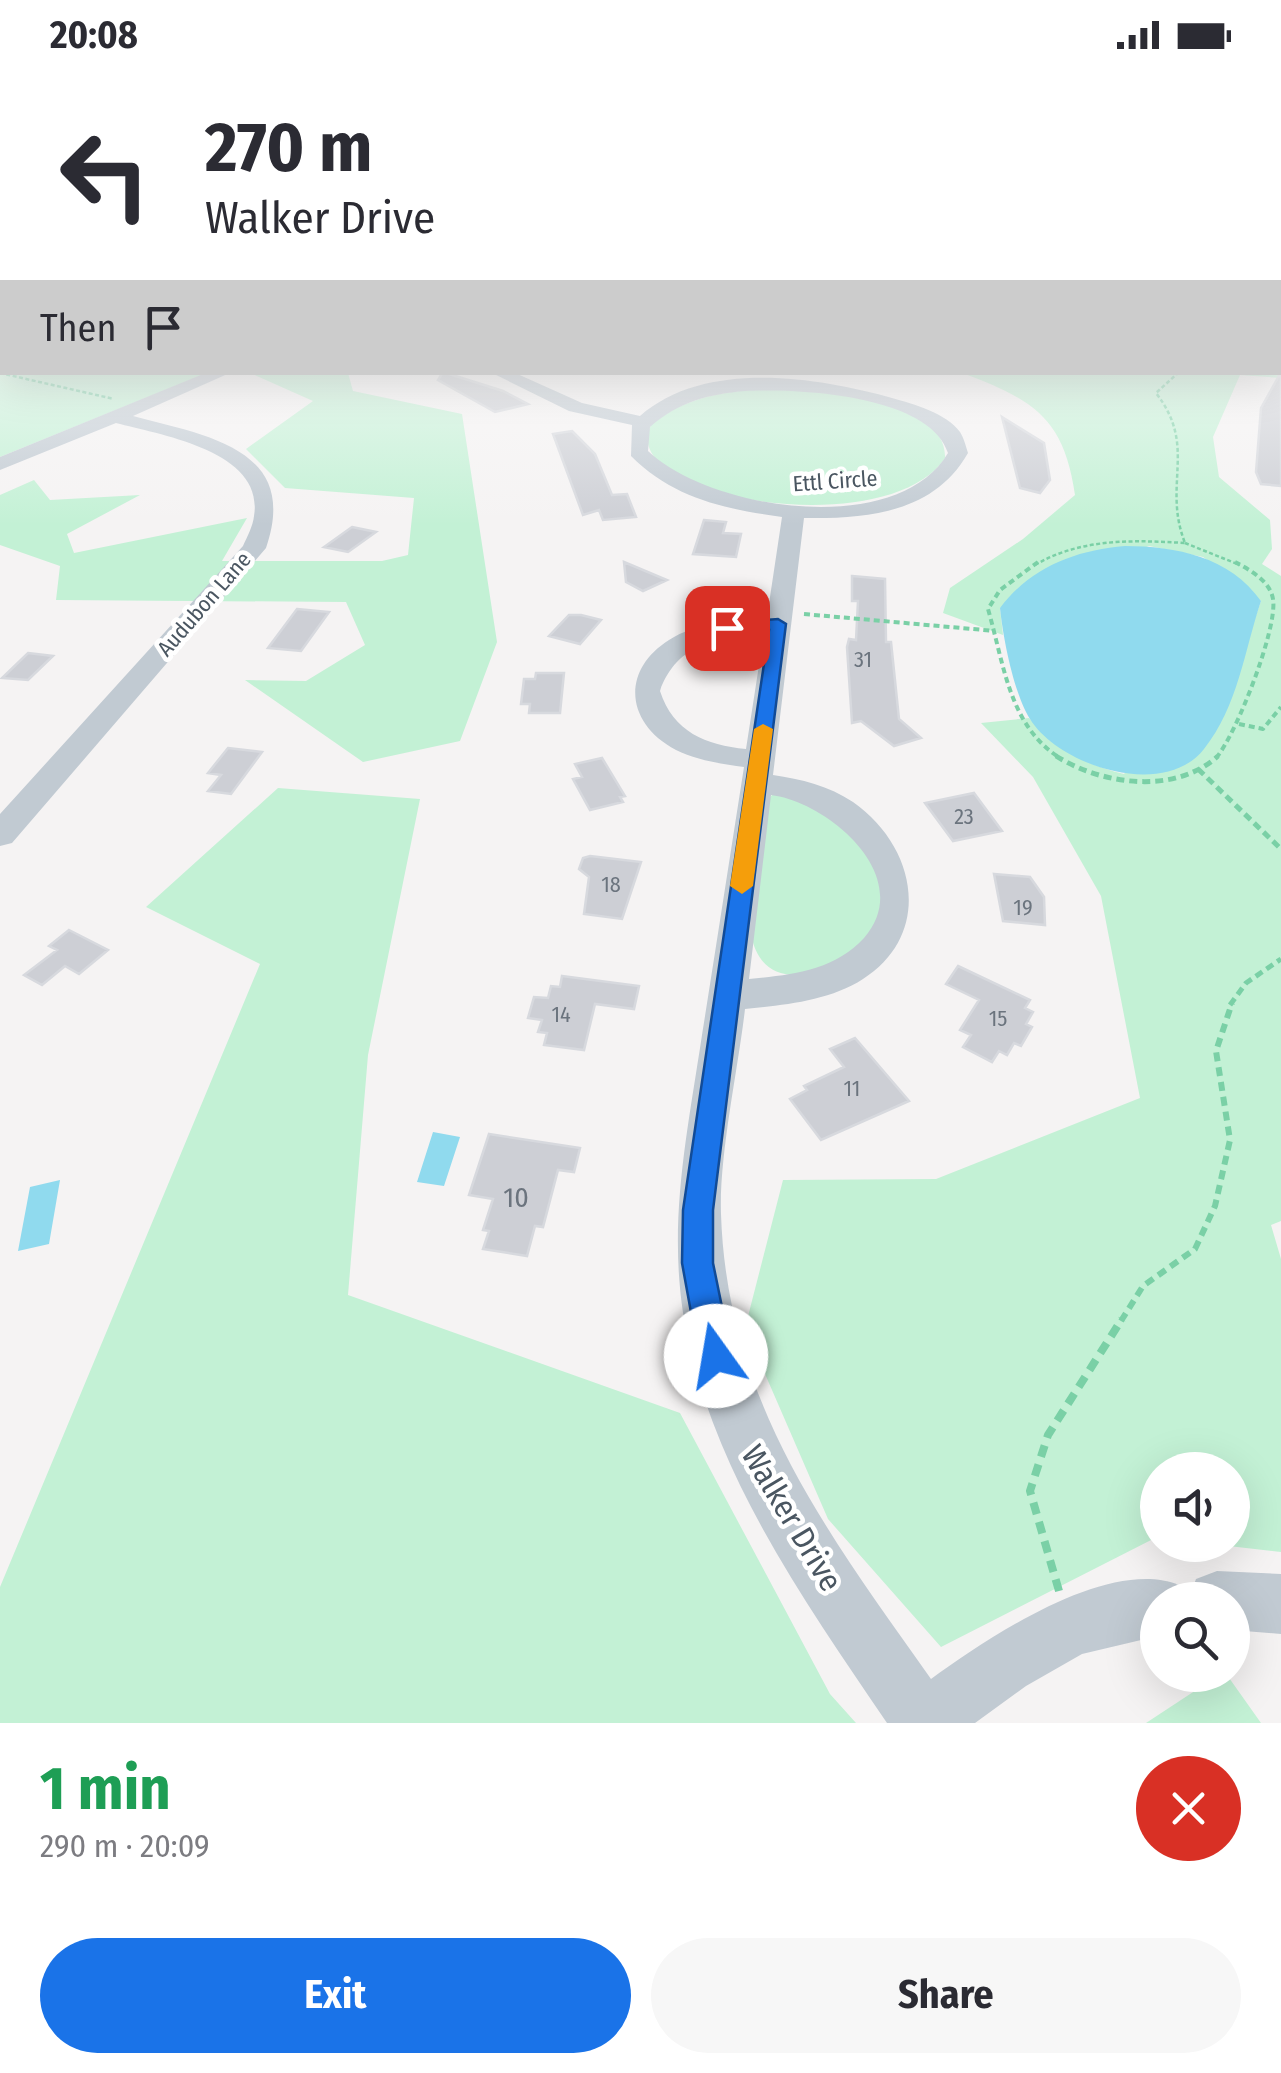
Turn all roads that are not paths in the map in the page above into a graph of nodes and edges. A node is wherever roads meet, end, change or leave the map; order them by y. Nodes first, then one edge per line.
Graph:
1 (217, 375) edge
2 (504, 375) edge
3 (790, 378) edge
4 (126, 413) junction
5 (644, 422) junction
6 (0, 464) edge
7 (794, 510) junction
8 (779, 618) junction
9 (758, 771) junction
10 (0, 834) edge
11 (726, 996) junction
12 (1250, 1602) edge
13 (1281, 1604) edge
14 (1140, 1611) edge
15 (924, 1723) edge

1 - 4 street
2 - 5 street
3 - 5 street, Ettl Circle
3 - 7 street, Ettl Circle
4 - 6 street
4 - 10 street, Audubon Lane
5 - 7 street, Ettl Circle
7 - 8 street, Walker Drive
8 - 9 street, Walker Drive
8 - 9 street
9 - 11 street, Walker Drive
9 - 11 street
11 - 15 street, Walker Drive
12 - 13 street
14 - 15 street

